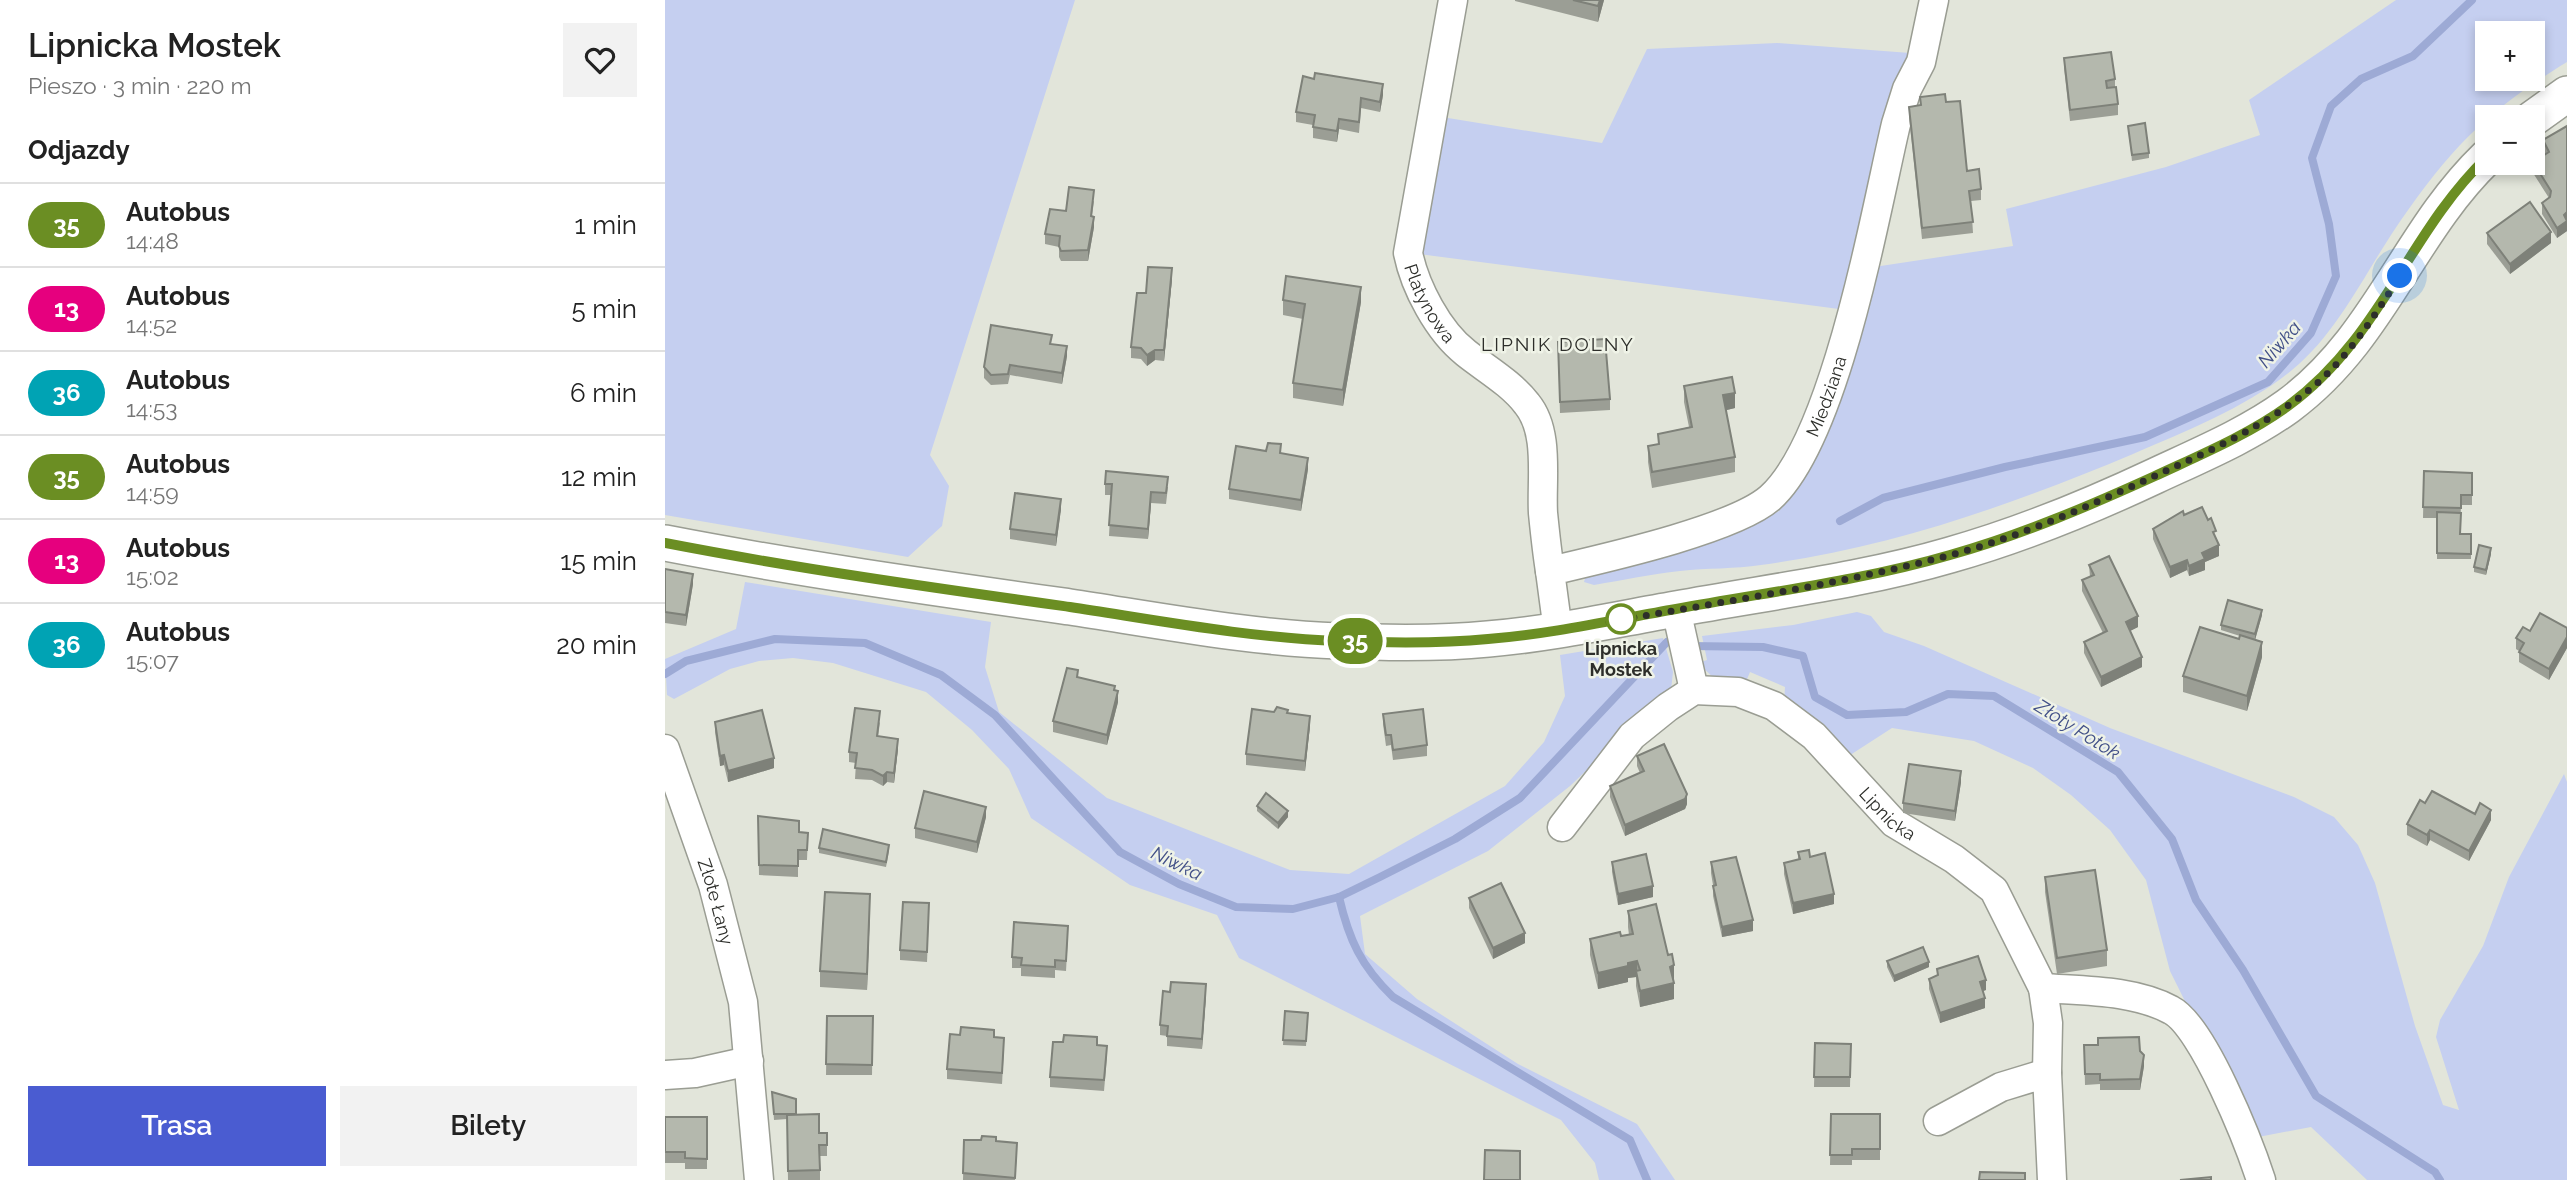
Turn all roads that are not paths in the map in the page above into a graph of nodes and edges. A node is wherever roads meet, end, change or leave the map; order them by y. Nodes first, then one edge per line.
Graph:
1 (1453, 0) edge
2 (1934, 0) edge
3 (2567, 94) edge
4 (2545, 110) edge
5 (2475, 172) edge
6 (665, 543) edge
7 (1549, 571) junction
8 (1679, 621) junction
9 (1557, 631) junction
10 (1692, 682) junction
11 (665, 749) edge
12 (1562, 827) dead end
13 (2043, 988) junction
14 (749, 1061) junction
15 (2047, 1073) junction
16 (665, 1075) edge
17 (1938, 1121) dead end
18 (759, 1180) edge
19 (2052, 1180) edge
20 (2261, 1180) edge

1 - 7 street, Platynowa
2 - 7 street, Miedziana
3 - 4 street
5 - 8 street
6 - 9 street
7 - 9 street
8 - 9 street
8 - 10 street
10 - 12 street
10 - 13 street, Lipnicka
11 - 14 street, Złote Łany
13 - 15 street, Lipnicka
13 - 20 street
14 - 16 street
14 - 18 street, Złote Łany
15 - 17 street
15 - 19 street, Lipnicka

